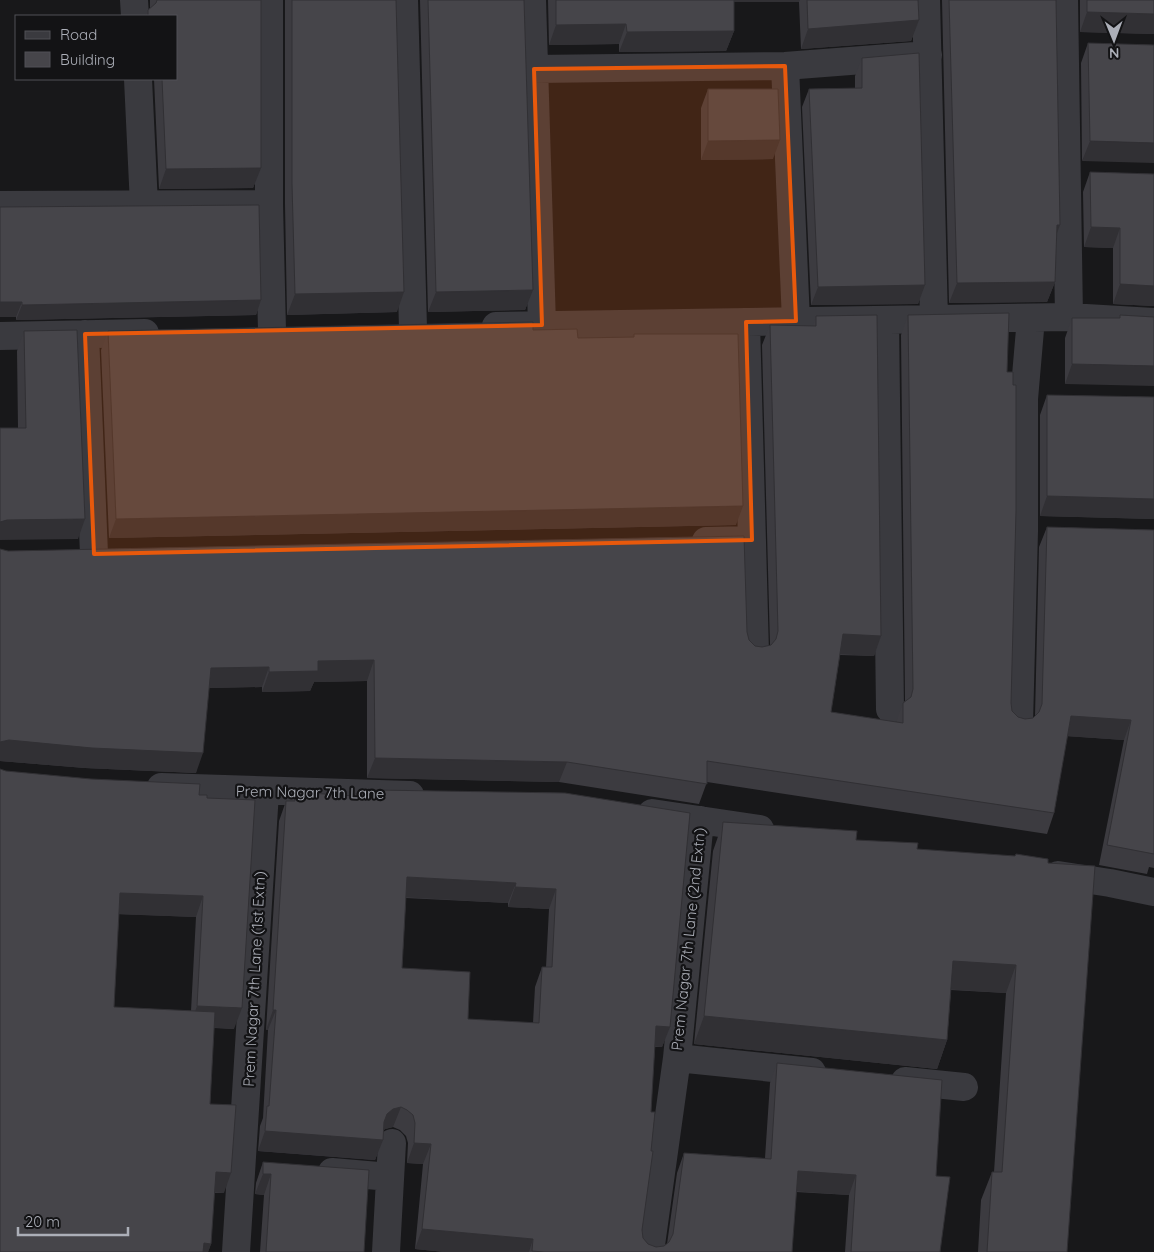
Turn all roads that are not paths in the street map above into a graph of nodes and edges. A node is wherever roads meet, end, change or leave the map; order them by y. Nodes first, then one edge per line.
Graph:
1 (134, 0) edge
2 (269, 0) edge
3 (404, 0) edge
4 (532, 0) edge
5 (926, 0) edge
6 (1064, 0) edge
7 (135, 15) edge
8 (1064, 46) junction
9 (1094, 48) edge
10 (928, 55) junction
11 (784, 66) junction
12 (534, 69) junction
13 (138, 80) edge
14 (1066, 176) junction
15 (1095, 177) edge
16 (269, 204) junction
17 (0, 205) edge
18 (144, 205) junction
19 (1068, 317) junction
20 (1032, 318) junction
21 (885, 320) junction
22 (934, 320) junction
23 (796, 321) junction
24 (746, 322) junction
25 (1154, 322) edge
26 (542, 325) junction
27 (473, 327) edge
28 (385, 329) edge
29 (300, 330) edge
30 (272, 331) junction
31 (243, 332) edge
32 (174, 333) edge
33 (85, 334) junction
34 (0, 336) edge
35 (752, 540) junction
36 (682, 541) edge
37 (66, 555) edge
38 (755, 652) edge
39 (890, 709) dead end
40 (1020, 724) edge
41 (132, 786) edge
42 (265, 792) junction
43 (432, 795) edge
44 (625, 808) edge
45 (700, 820) junction
46 (788, 833) edge
47 (1032, 871) edge
48 (1154, 892) edge
49 (677, 1058) junction
50 (836, 1074) edge
51 (885, 1079) edge
52 (964, 1087) dead end
53 (392, 1143) dead end
54 (312, 1171) edge
55 (390, 1176) junction
56 (236, 1252) edge
57 (386, 1252) edge
58 (650, 1252) edge

1 - 7 street
2 - 16 street
3 - 28 street
4 - 12 street
5 - 10 street
6 - 8 street
8 - 9 street
8 - 14 street
10 - 11 street
10 - 22 street
11 - 12 street
11 - 23 street
12 - 26 street
13 - 18 street
14 - 15 street
14 - 19 street
16 - 18 street
16 - 30 street
17 - 18 street
19 - 20 street
19 - 25 street
20 - 22 street
20 - 40 street
21 - 22 street
21 - 23 street
21 - 39 street
23 - 24 street
24 - 26 street
24 - 35 street
26 - 27 street
29 - 30 street
30 - 31 street
32 - 33 street
33 - 34 street
33 - 37 street
35 - 36 street
35 - 38 street
41 - 42 street, Prem Nagar 7th Lane
42 - 43 street, Prem Nagar 7th Lane
42 - 56 street, Prem Nagar 7th Lane (1st Extn)
44 - 45 street
45 - 46 street
45 - 49 street, Prem Nagar 7th Lane (2nd Extn)
47 - 48 street
49 - 50 street, Prem Nagar 7th Lane (2nd Extn)
49 - 58 street, Prem Nagar 7th Lane (2nd Extn)
51 - 52 street
53 - 55 street
54 - 55 street
55 - 57 street

